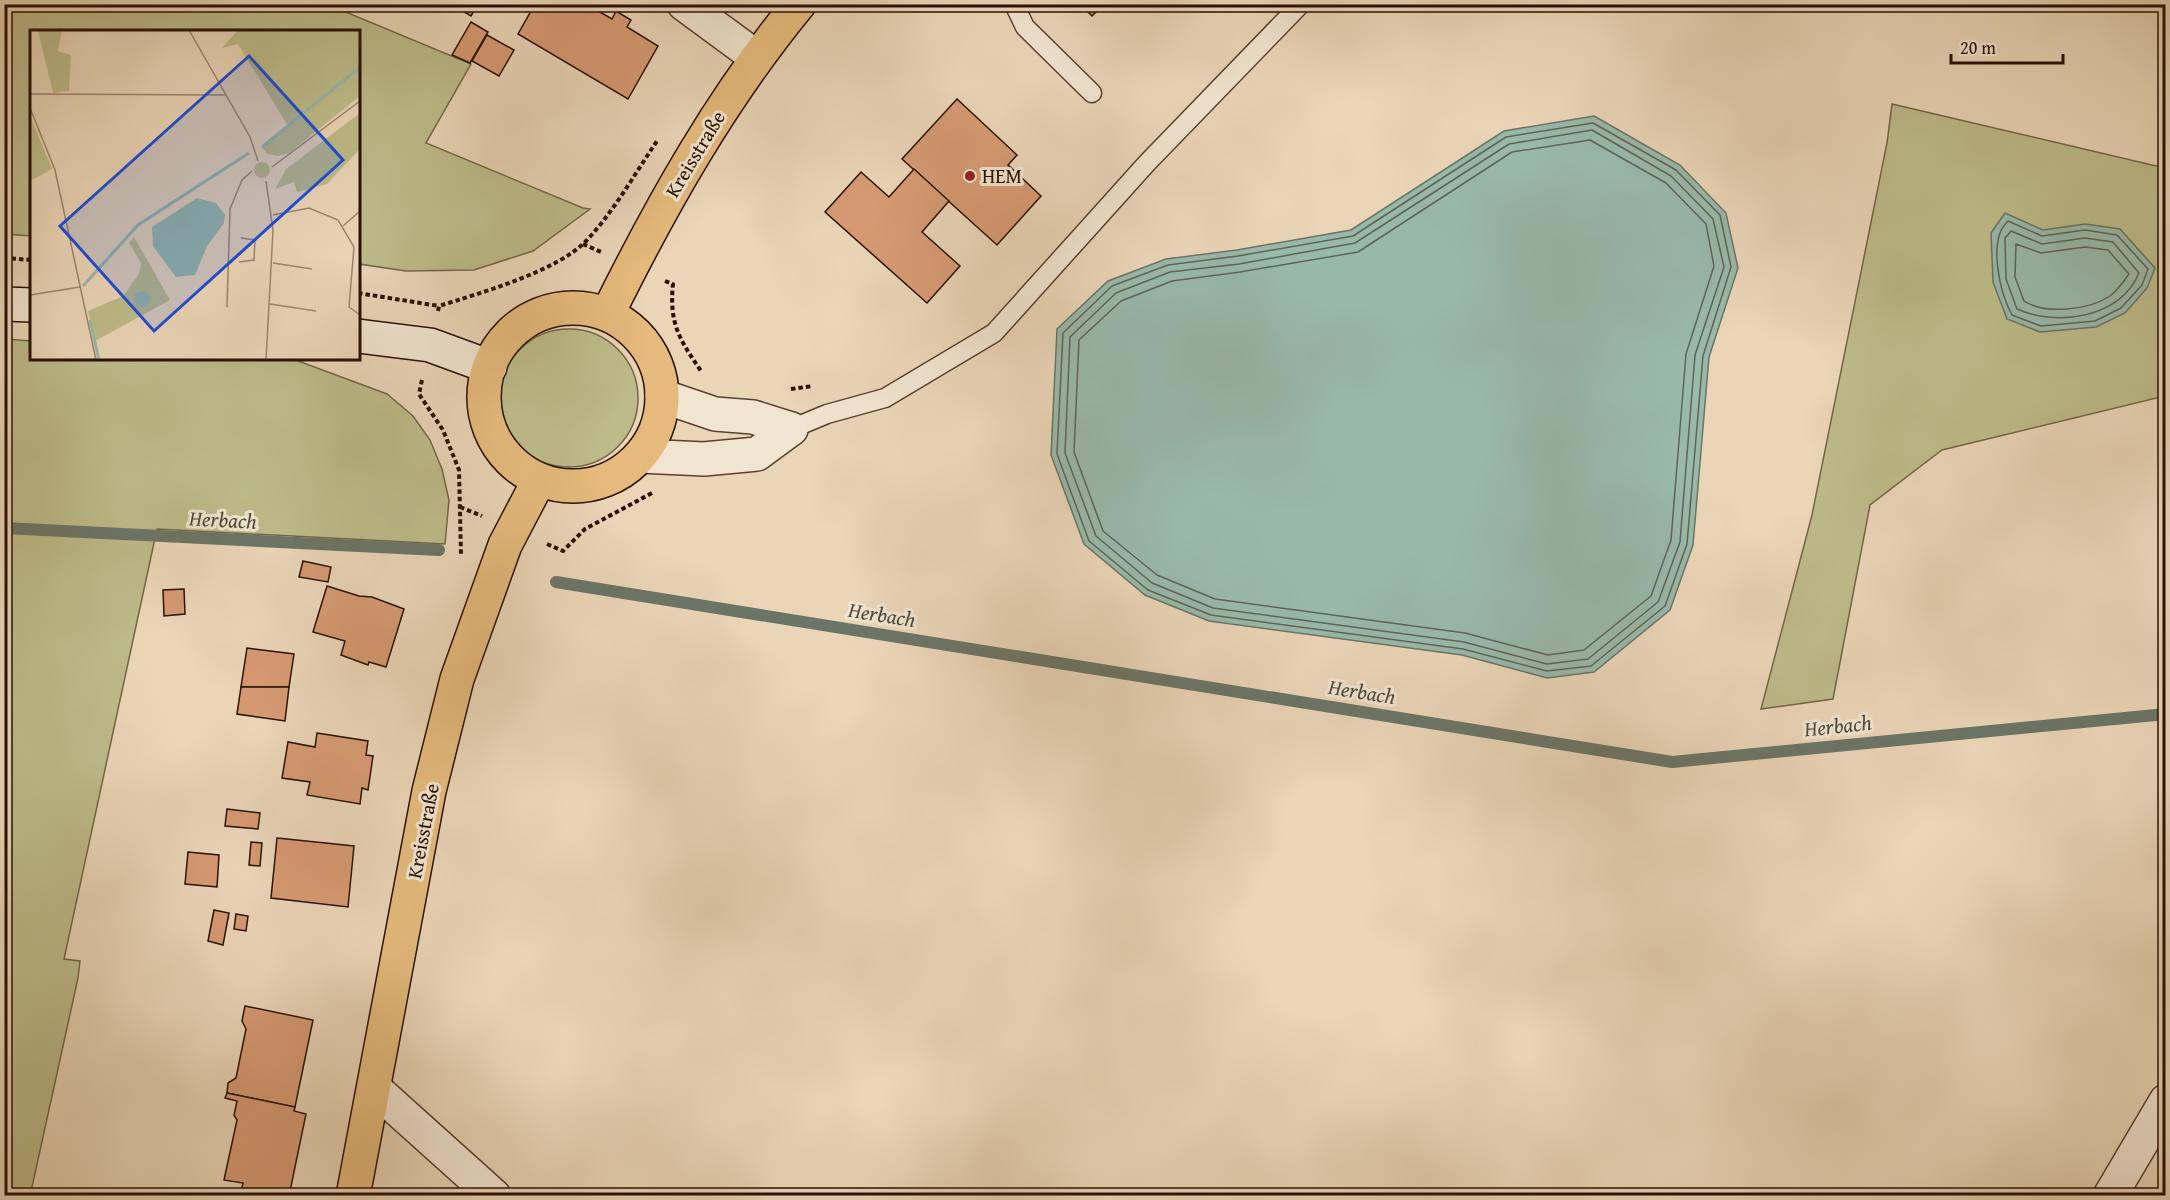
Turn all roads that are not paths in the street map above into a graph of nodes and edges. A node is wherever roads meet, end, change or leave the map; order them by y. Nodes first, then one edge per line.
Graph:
1 (684, 4) edge
2 (799, 4) edge
3 (1014, 4) edge
4 (1301, 4) edge
5 (756, 57) junction
6 (1092, 93) dead end
7 (4, 304) edge
8 (30, 305) edge
9 (608, 314) junction
10 (360, 336) edge
11 (490, 367) junction
12 (662, 396) junction
13 (791, 429) junction
14 (640, 456) junction
15 (539, 480) junction
16 (375, 1089) junction
17 (2166, 1101) edge
18 (353, 1196) edge
19 (494, 1196) edge
20 (2110, 1196) edge

1 - 5 street
2 - 5 main road, Kreisstraße
3 - 6 lane
4 - 13 lane
5 - 9 main road, Kreisstraße
7 - 8 street
9 - 11 main road
9 - 12 main road
10 - 11 street
11 - 15 main road
12 - 13 street
12 - 14 main road
13 - 14 street
14 - 15 main road
15 - 16 main road, Kreisstraße
16 - 18 main road, Kreisstraße
16 - 19 street
17 - 20 street

